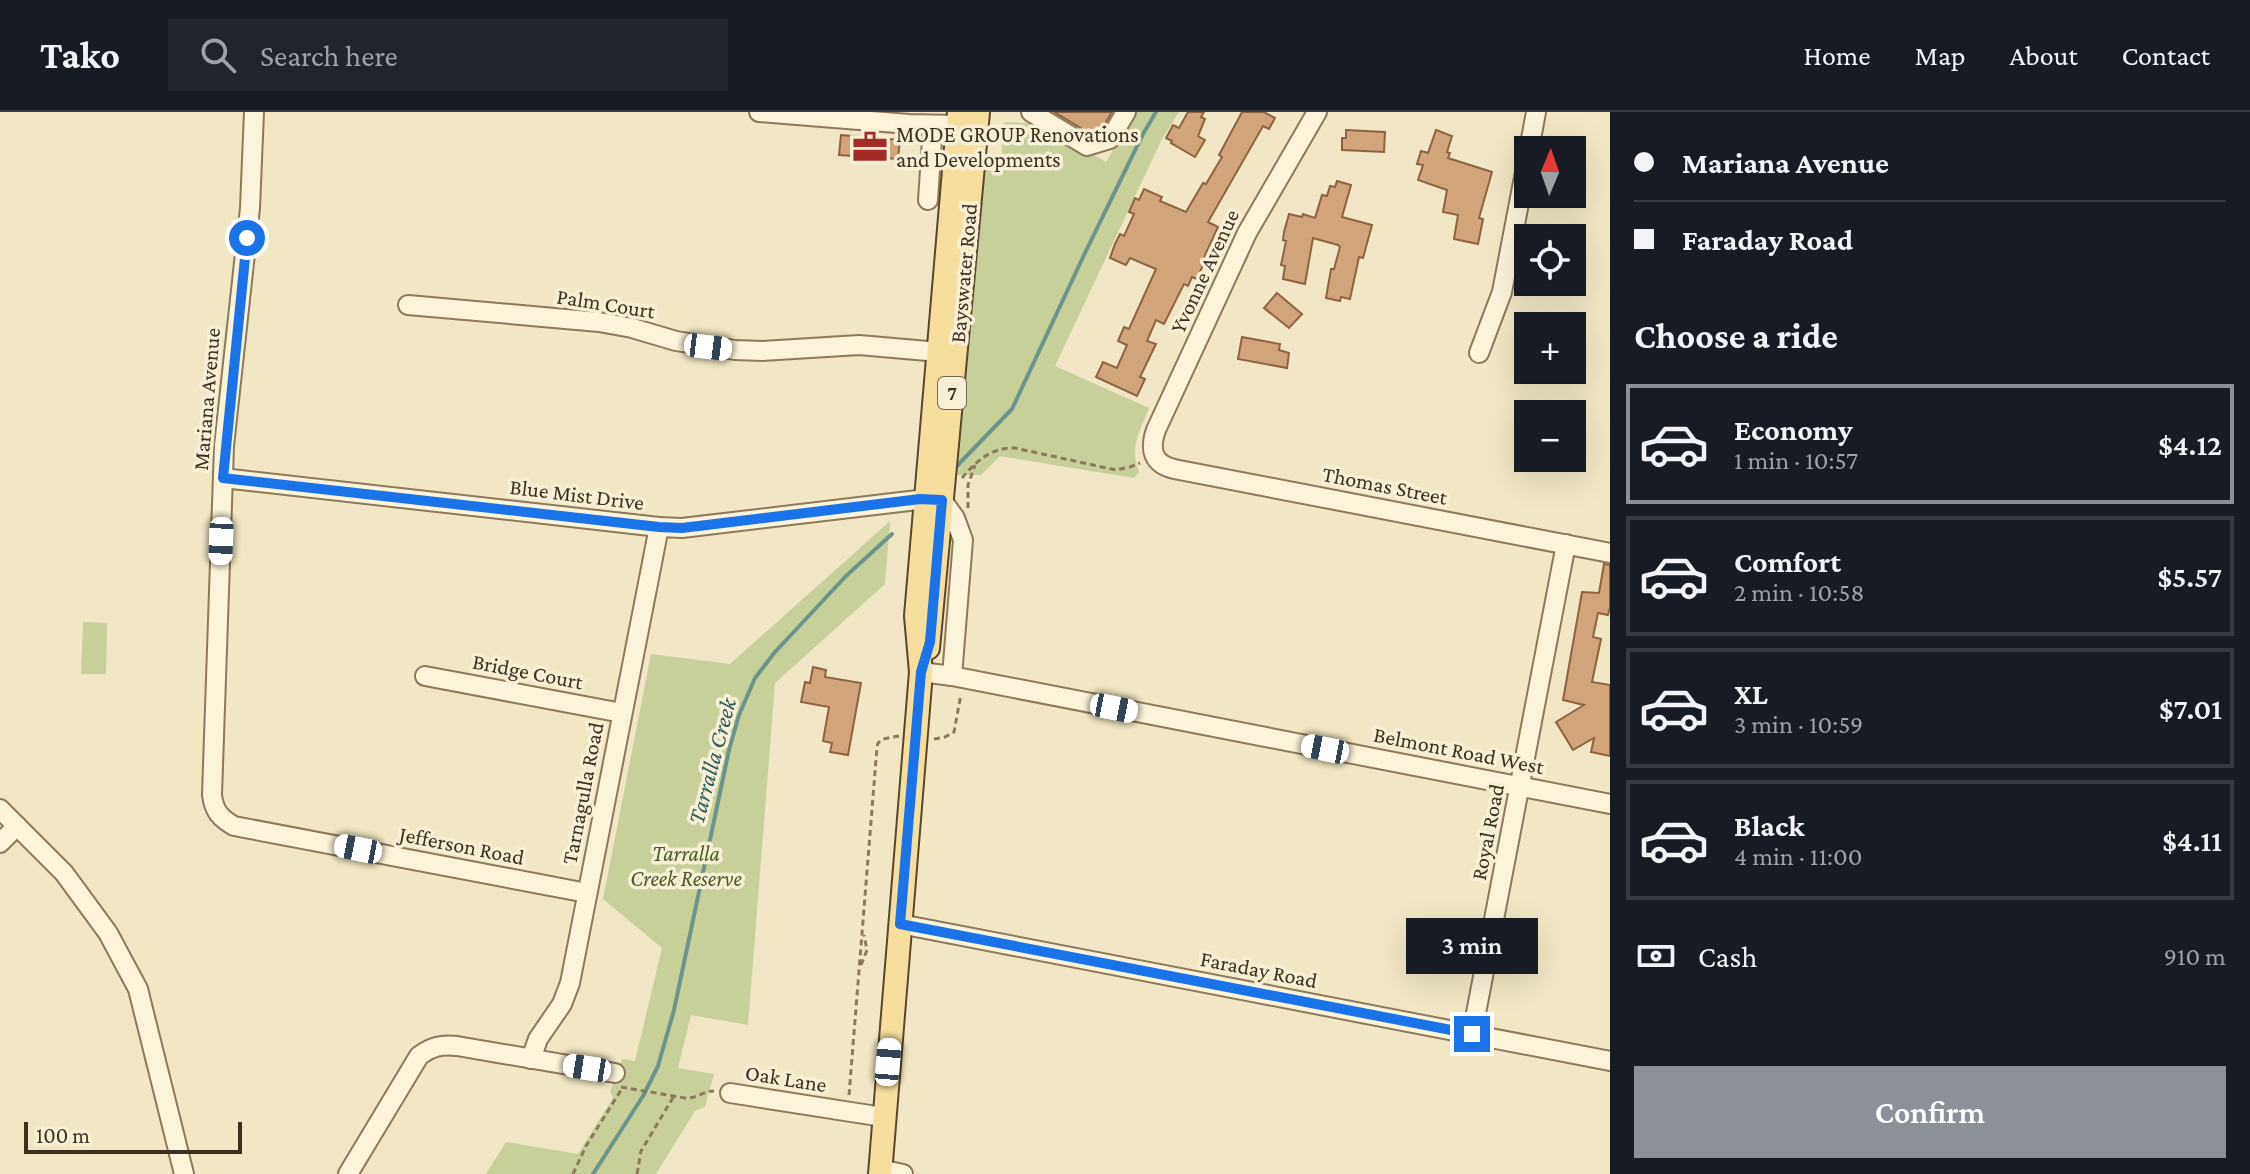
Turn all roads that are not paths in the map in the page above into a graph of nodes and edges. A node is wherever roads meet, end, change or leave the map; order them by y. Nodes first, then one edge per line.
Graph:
1 (254, 112) edge
2 (759, 112) edge
3 (1031, 112) edge
4 (1126, 112) edge
5 (1317, 112) edge
6 (1536, 112) edge
7 (968, 115) edge
8 (933, 125) junction
9 (1531, 136) edge
10 (928, 200) dead end
11 (1518, 208) edge
12 (408, 305) dead end
13 (939, 352) junction
14 (1479, 353) dead end
15 (1154, 457) joint
16 (223, 478) junction
17 (934, 500) junction
18 (659, 527) junction
19 (1566, 544) junction
20 (1610, 553) edge
21 (921, 672) junction
22 (425, 676) dead end
23 (952, 676) junction
24 (622, 713) junction
25 (1520, 787) junction
26 (1610, 804) edge
27 (0, 809) edge
28 (17, 826) junction
29 (234, 826) joint
30 (0, 843) edge
31 (587, 893) junction
32 (900, 924) junction
33 (1472, 1034) junction
34 (531, 1059) junction
35 (1610, 1061) edge
36 (615, 1073) dead end
37 (730, 1093) road end
38 (883, 1117) junction
39 (880, 1172) edge
40 (184, 1174) edge
41 (348, 1174) edge
42 (903, 1174) edge

1 - 16 street, Mariana Avenue
2 - 8 street
3 - 4 street
5 - 15 street, Yvonne Avenue
6 - 9 street
7 - 8 street
7 - 13 main road, Bayswater Road / 7
7 - 17 main road, Bayswater Road / 7
8 - 10 street
11 - 14 street
12 - 13 street, Palm Court
13 - 17 main road, Bayswater Road / 7
15 - 19 street, Thomas Street
16 - 18 street, Blue Mist Drive
16 - 29 street, Mariana Avenue
17 - 18 street, Blue Mist Drive
17 - 21 main road, Bayswater Road / 7
17 - 23 street
18 - 24 street, Tarnagulla Road
19 - 20 street, Thomas Street
19 - 25 street, Royal Road
21 - 23 street, Belmont Road West
21 - 32 main road, Bayswater Road / 7
22 - 24 street, Bridge Court
23 - 25 street, Belmont Road West
24 - 31 street, Tarnagulla Road
25 - 26 street, Belmont Road West
25 - 33 street, Royal Road
27 - 28 street
28 - 30 street
28 - 40 street
29 - 31 street, Jefferson Road
31 - 34 street, Tarnagulla Road
32 - 33 street, Faraday Road
32 - 38 main road, Bayswater Road / 7
33 - 35 street, Faraday Road
34 - 36 street
34 - 41 street
37 - 38 street, Oak Lane
38 - 39 main road, Bayswater Road / 7
39 - 42 street

